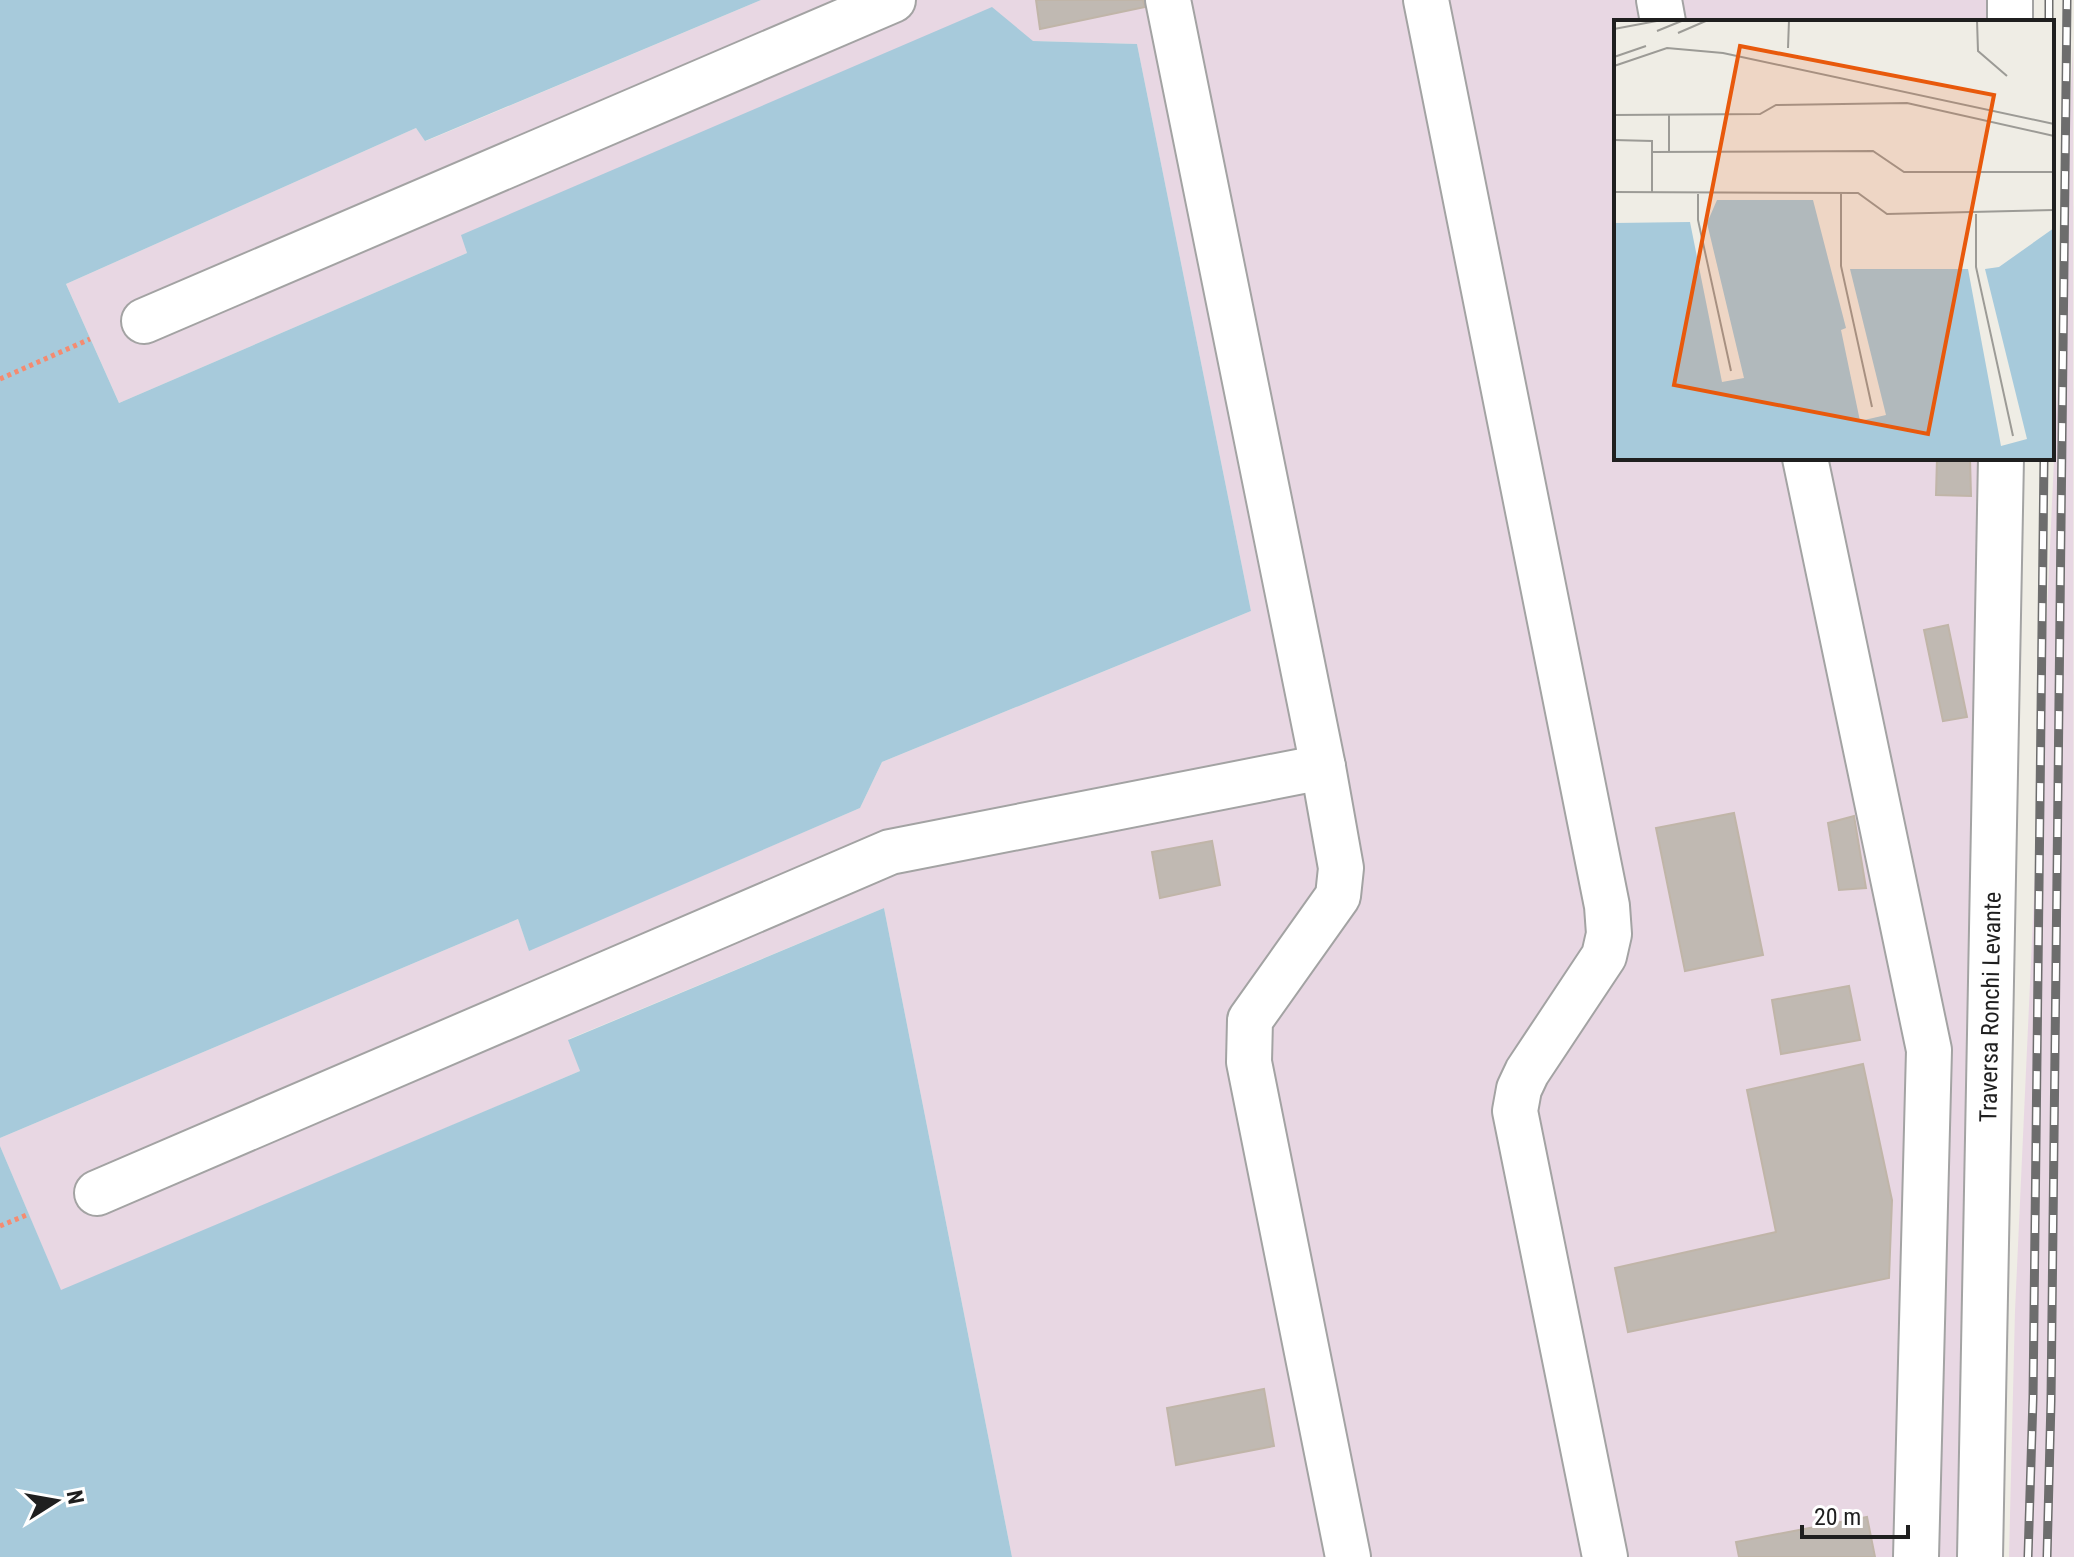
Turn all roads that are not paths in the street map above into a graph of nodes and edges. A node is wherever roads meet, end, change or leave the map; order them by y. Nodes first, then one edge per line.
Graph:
1 (893, 0) edge
2 (1168, 0) edge
3 (1426, 0) edge
4 (1659, 0) edge
5 (1663, 20) edge
6 (144, 321) dead end
7 (1805, 460) edge
8 (2001, 460) edge
9 (1323, 767) junction
10 (97, 1193) dead end
11 (1348, 1557) edge
12 (1605, 1557) edge
13 (1916, 1557) edge
14 (1980, 1557) edge

1 - 6 street
2 - 9 street
3 - 12 street
4 - 5 street
7 - 13 street
8 - 14 street, Traversa Ronchi Levante
9 - 10 street
9 - 11 street

